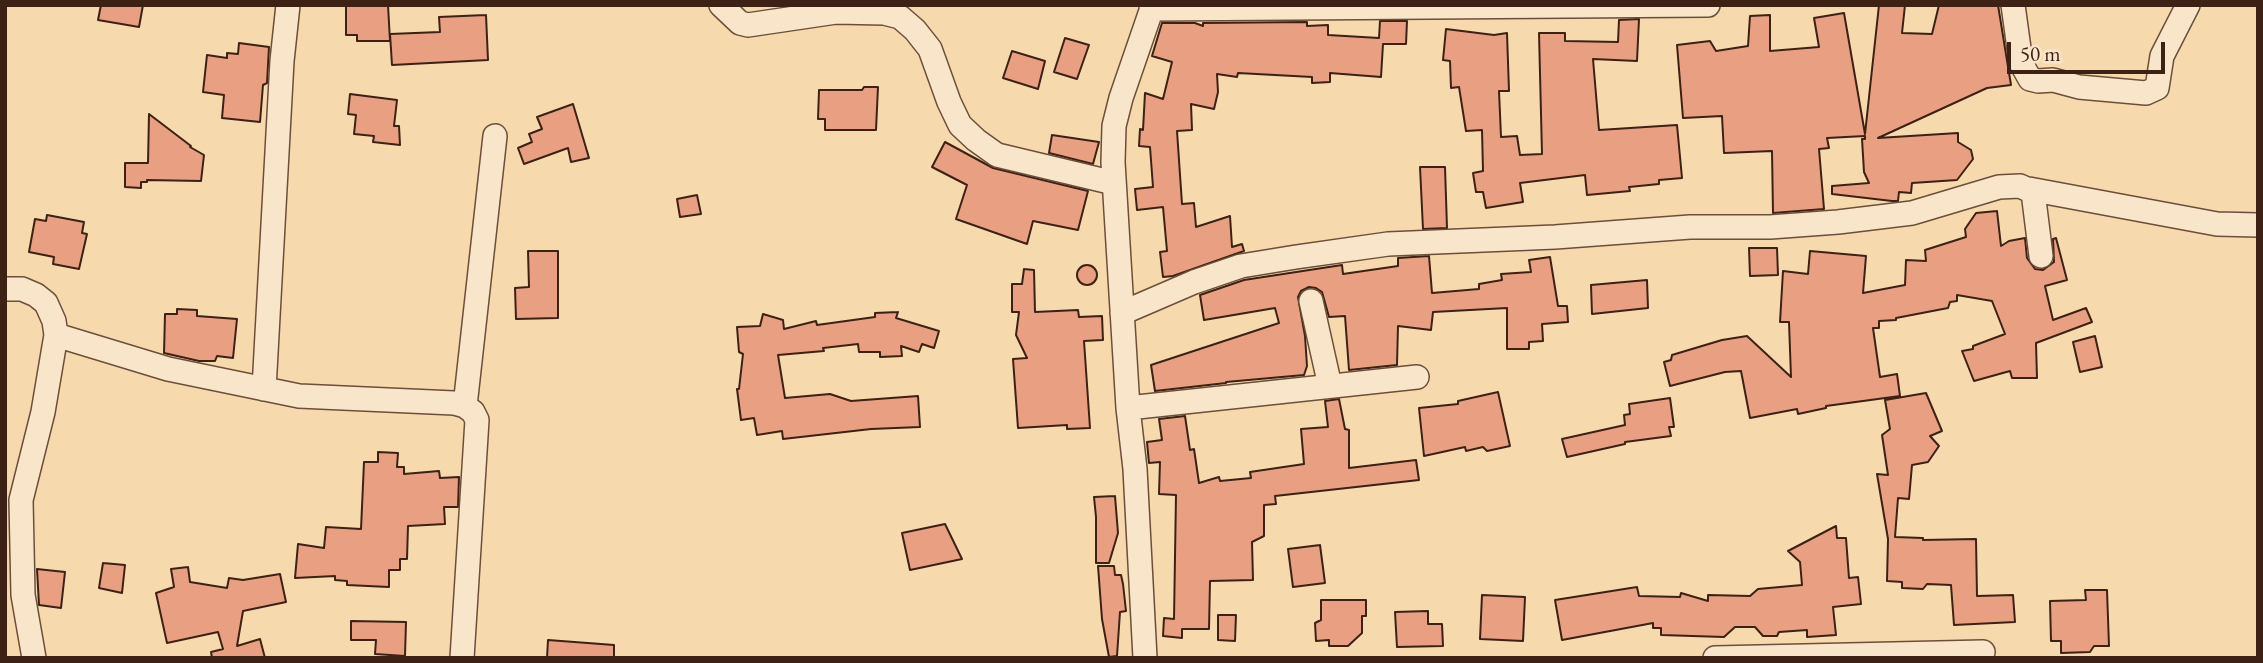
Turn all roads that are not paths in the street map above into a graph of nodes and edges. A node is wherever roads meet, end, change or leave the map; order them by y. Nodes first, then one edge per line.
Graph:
1 (288, 5) edge
2 (721, 5) edge
3 (1708, 5) edge
4 (2013, 5) edge
5 (2188, 5) edge
6 (1152, 7) edge
7 (899, 11) edge
8 (495, 135) dead end
9 (1114, 183) junction
10 (2029, 189) junction
11 (2258, 225) edge
12 (2041, 256) dead end
13 (5, 289) edge
14 (1311, 301) dead end
15 (1122, 313) junction
16 (56, 335) junction
17 (1417, 377) dead end
18 (1330, 386) junction
19 (264, 389) junction
20 (465, 406) junction
21 (1128, 408) junction
22 (1983, 652) dead end
23 (34, 658) edge
24 (462, 658) edge
25 (1145, 658) edge
26 (1715, 658) edge

1 - 19 street
2 - 7 street
3 - 6 street
4 - 5 street
6 - 9 street
7 - 9 street
8 - 20 street
9 - 15 street
10 - 11 street
10 - 12 street
10 - 15 street
13 - 16 street
14 - 18 street
15 - 21 street
16 - 19 street
16 - 23 street
17 - 18 street
18 - 21 street
19 - 20 street
20 - 24 street
21 - 25 street
22 - 26 street

